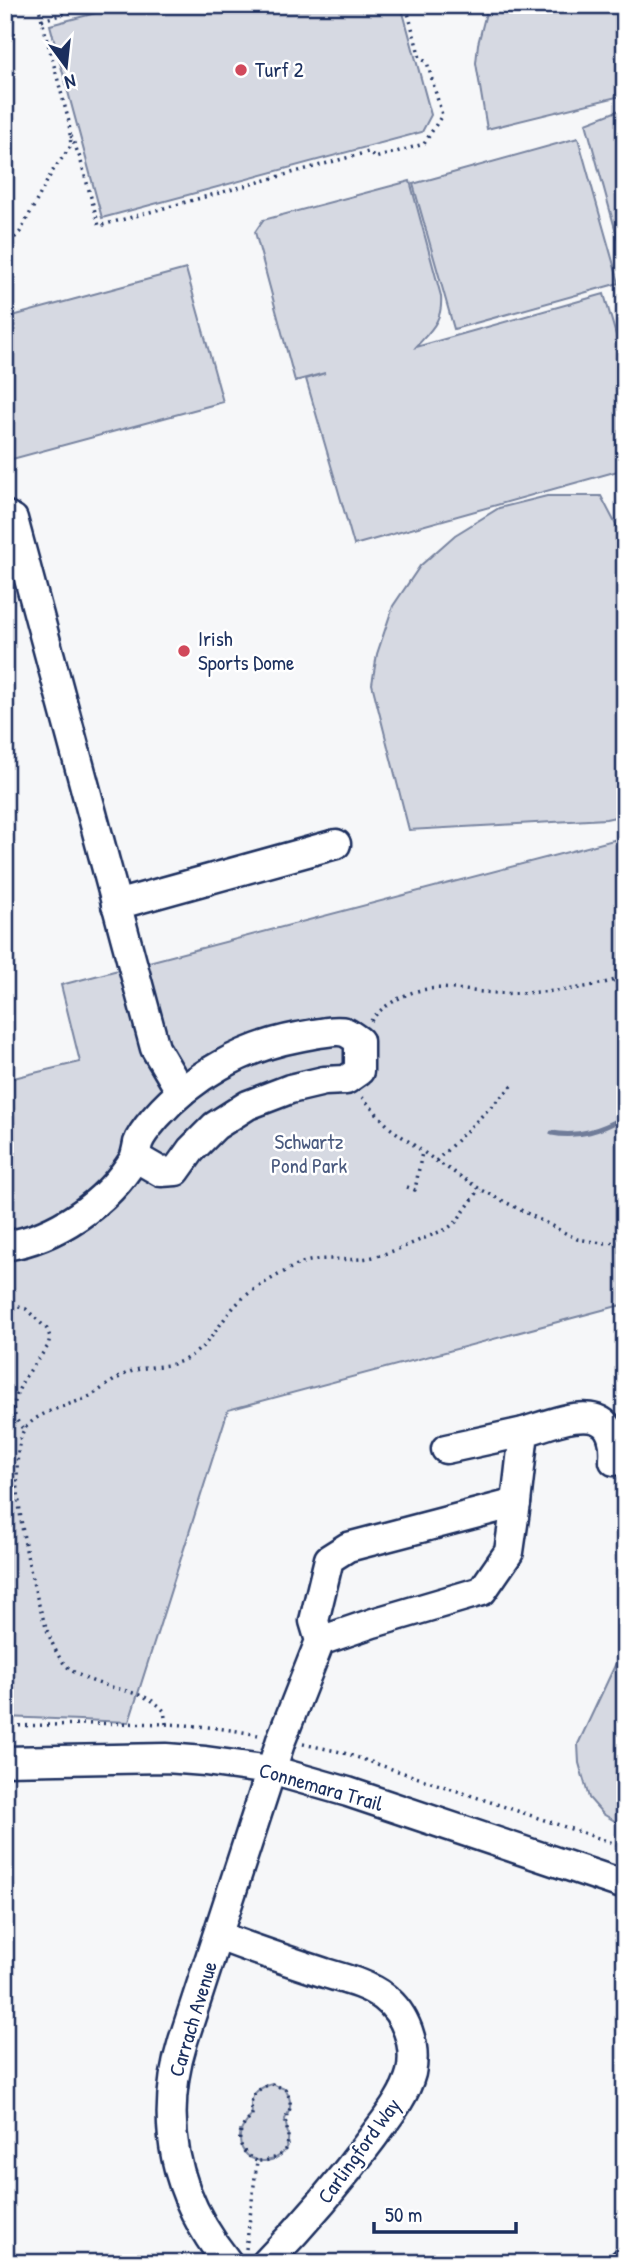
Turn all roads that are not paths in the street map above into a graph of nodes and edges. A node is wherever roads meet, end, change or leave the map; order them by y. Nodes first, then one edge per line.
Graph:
1 (5, 515) edge
2 (336, 845) dead end
3 (116, 905) junction
4 (181, 1092) junction
5 (135, 1157) junction
6 (5, 1246) edge
7 (524, 1432) junction
8 (446, 1449) dead end
9 (614, 1461) dead end
10 (516, 1503) junction
11 (320, 1641) junction
12 (5, 1761) edge
13 (271, 1770) junction
14 (625, 1885) edge
15 (219, 1937) junction
16 (247, 2259) edge

1 - 3 street
2 - 3 street
3 - 4 street
4 - 5 street
4 - 5 street
5 - 6 street
7 - 8 street
7 - 9 street
7 - 10 street
10 - 11 street
10 - 11 street
11 - 13 street, Carrach Avenue
12 - 13 street, Connemara Trail
13 - 14 street, Connemara Trail
13 - 15 street, Carrach Avenue
15 - 16 street, Carrach Avenue
15 - 16 street, Carlingford Way

